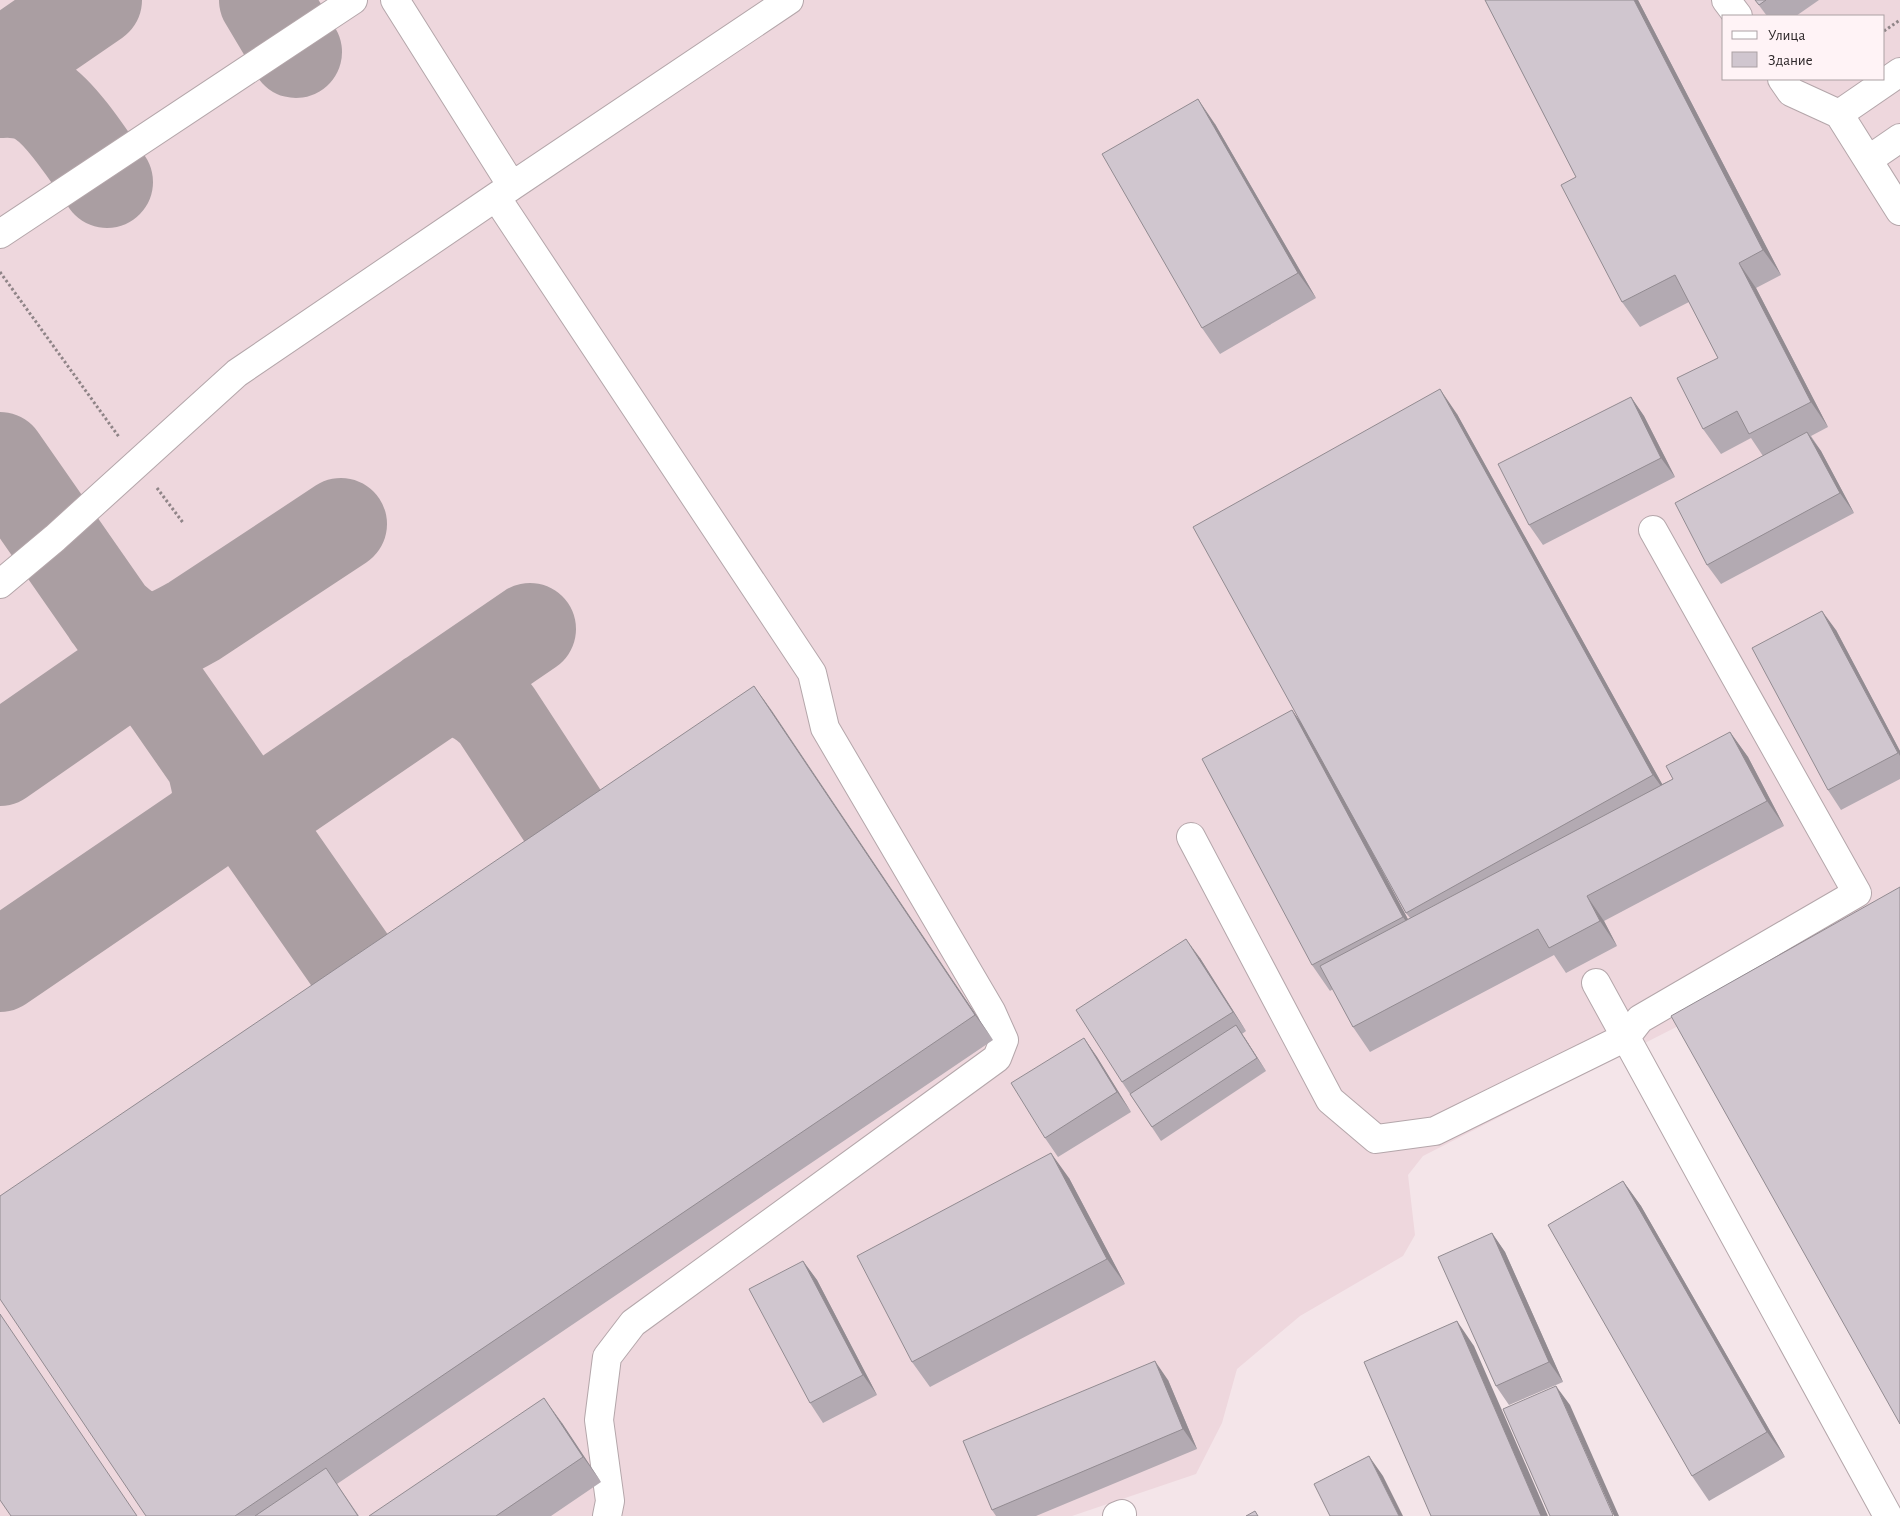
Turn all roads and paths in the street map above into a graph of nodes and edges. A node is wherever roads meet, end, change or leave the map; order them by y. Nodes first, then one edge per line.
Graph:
1 (353, 0) edge
2 (395, 0) edge
3 (789, 0) edge
4 (1726, 0) edge
5 (1737, 15) edge
6 (1900, 20) edge
7 (1885, 30) edge
8 (1900, 72) edge
9 (1783, 80) edge
10 (1839, 114) junction
11 (1900, 138) edge
12 (1868, 160) junction
13 (504, 191) junction
14 (1900, 211) edge
15 (0, 234) edge
16 (0, 272) edge
17 (138, 463) junction
18 (184, 524) dead end
19 (1653, 530) dead end
20 (0, 584) edge
21 (1191, 837) dead end
22 (1596, 983) dead end
23 (1626, 1037) junction
24 (608, 1516) edge
25 (1888, 1516) edge

1 - 15 street
2 - 13 street
3 - 13 street
4 - 5 street
6 - 7 path
8 - 10 street
9 - 10 street
10 - 12 street
11 - 12 street
12 - 14 street
13 - 17 street
13 - 24 street
16 - 17 path
17 - 18 path
17 - 20 street
19 - 23 street
21 - 23 street
22 - 23 street
23 - 25 street

